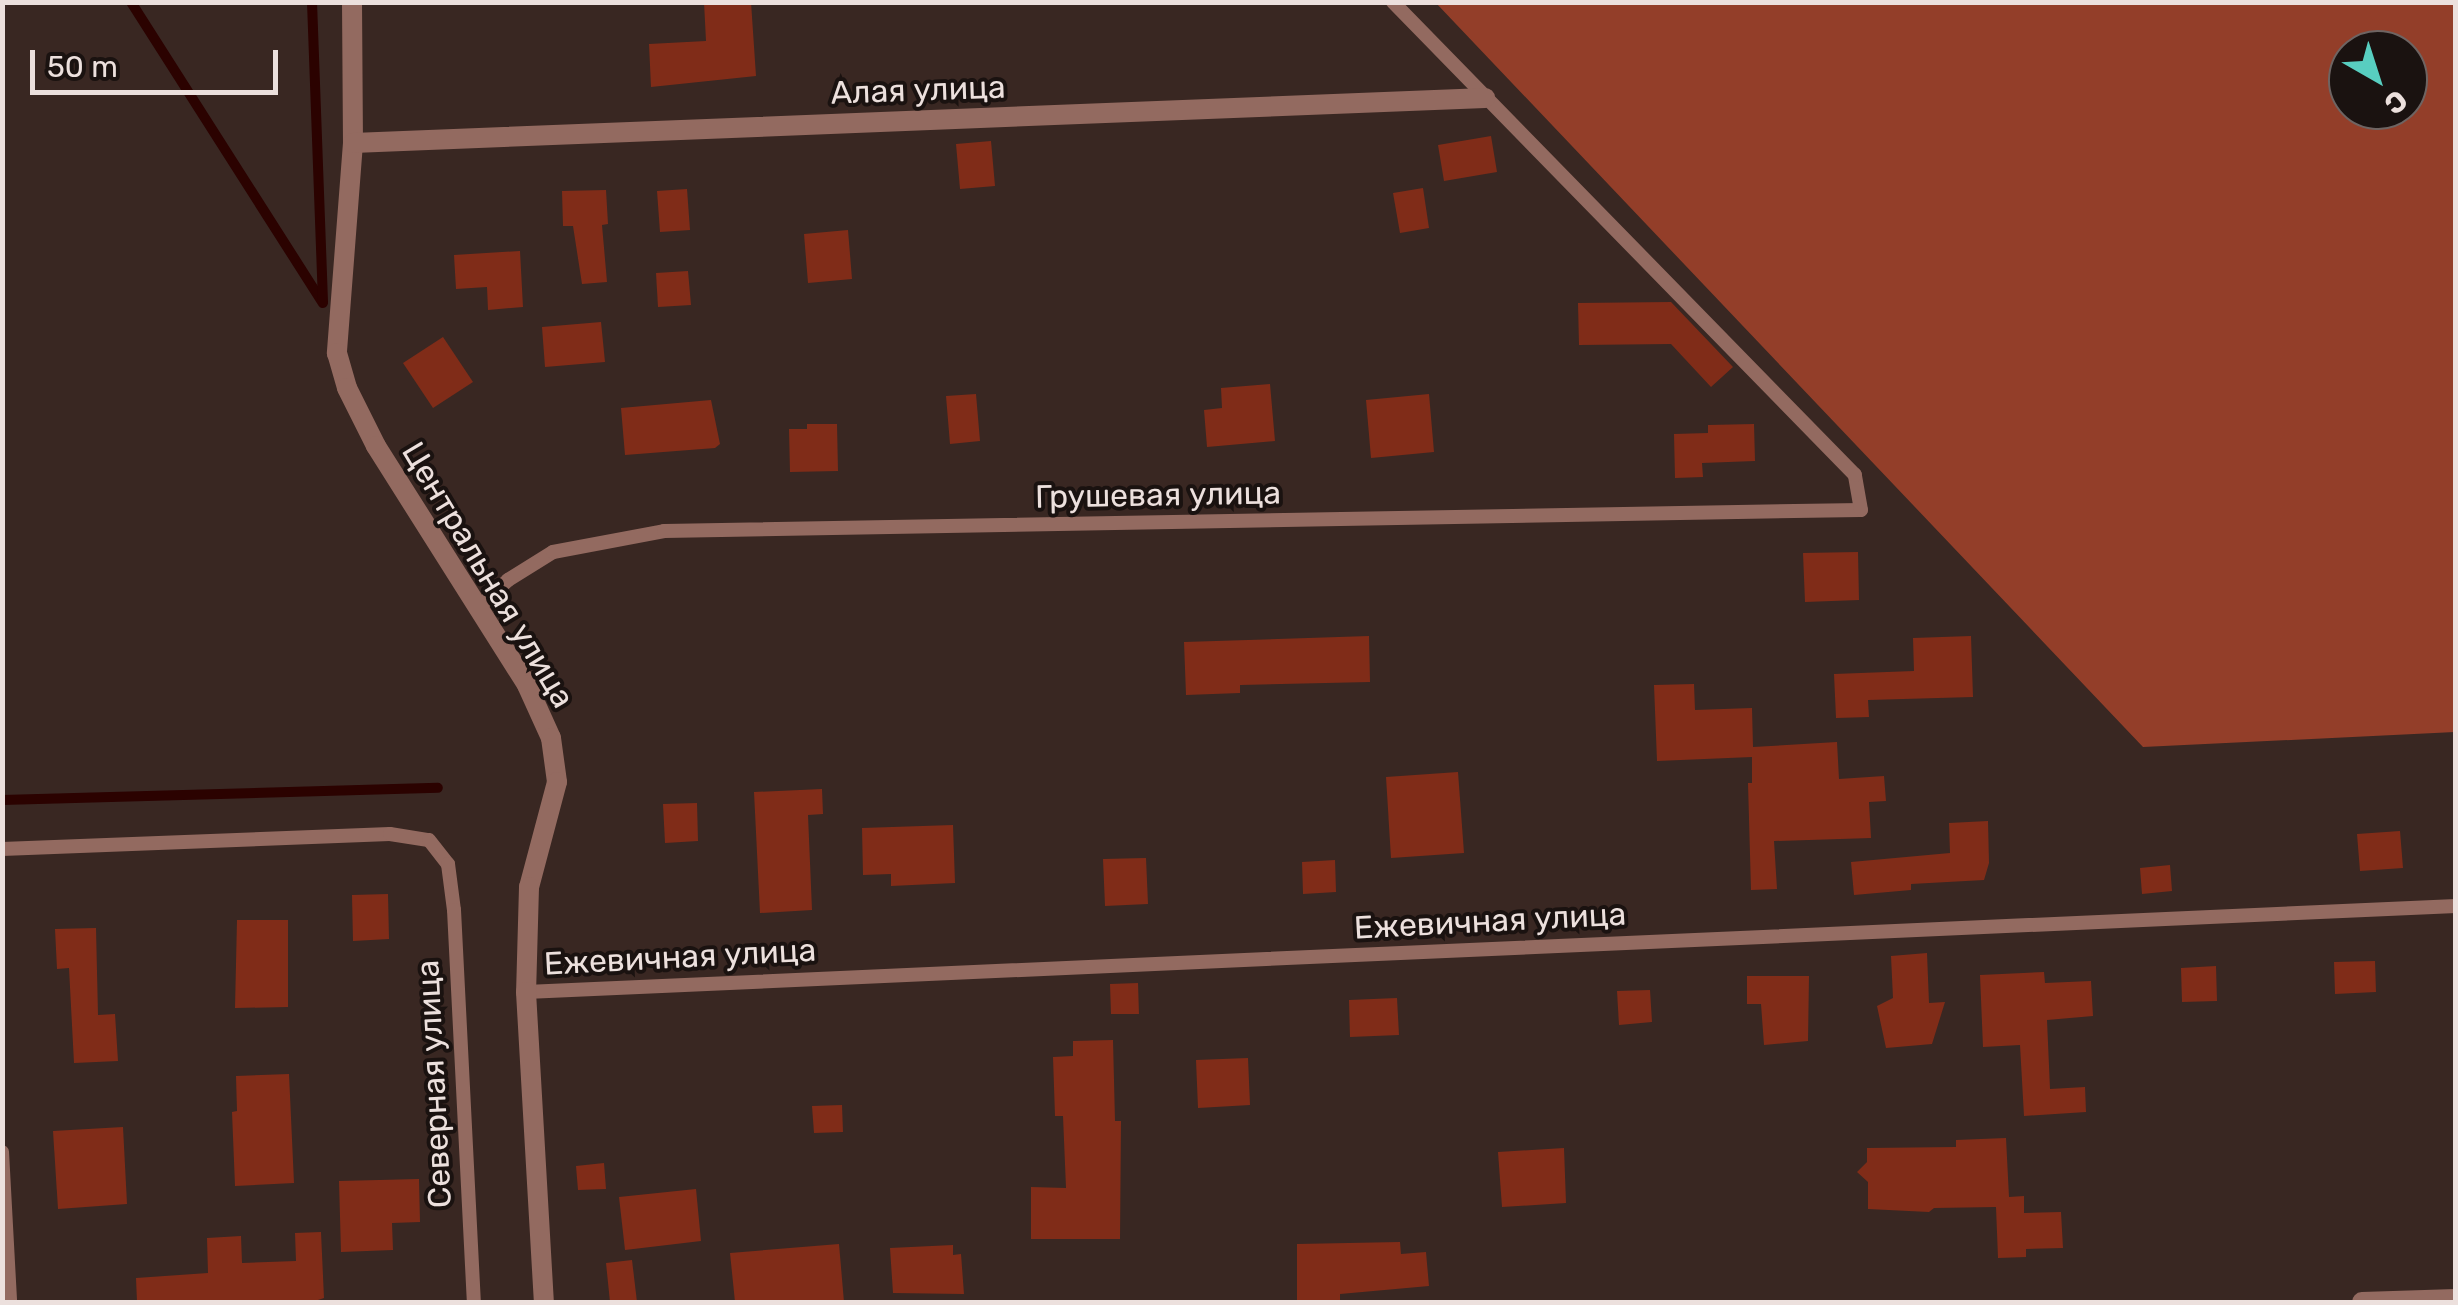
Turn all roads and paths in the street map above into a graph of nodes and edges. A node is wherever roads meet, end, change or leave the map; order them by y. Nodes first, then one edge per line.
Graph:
1 (352, 2) edge
2 (1394, 2) edge
3 (1485, 98) junction
4 (353, 142) junction
5 (478, 608) junction
6 (2, 849) edge
7 (2456, 906) edge
8 (526, 992) junction
9 (2, 1152) edge
10 (2456, 1299) edge
11 (10, 1302) edge
12 (474, 1302) edge
13 (544, 1302) edge
14 (2362, 1302) edge

1 - 4 street, Центральная улица
2 - 3 lane
3 - 4 street, Алая улица
3 - 5 lane, Грушевая улица
4 - 5 street, Центральная улица
5 - 8 street, Центральная улица
6 - 12 lane, Северная улица
7 - 8 lane, Ежевичная улица
8 - 13 street, Центральная улица
9 - 11 lane
10 - 14 street

